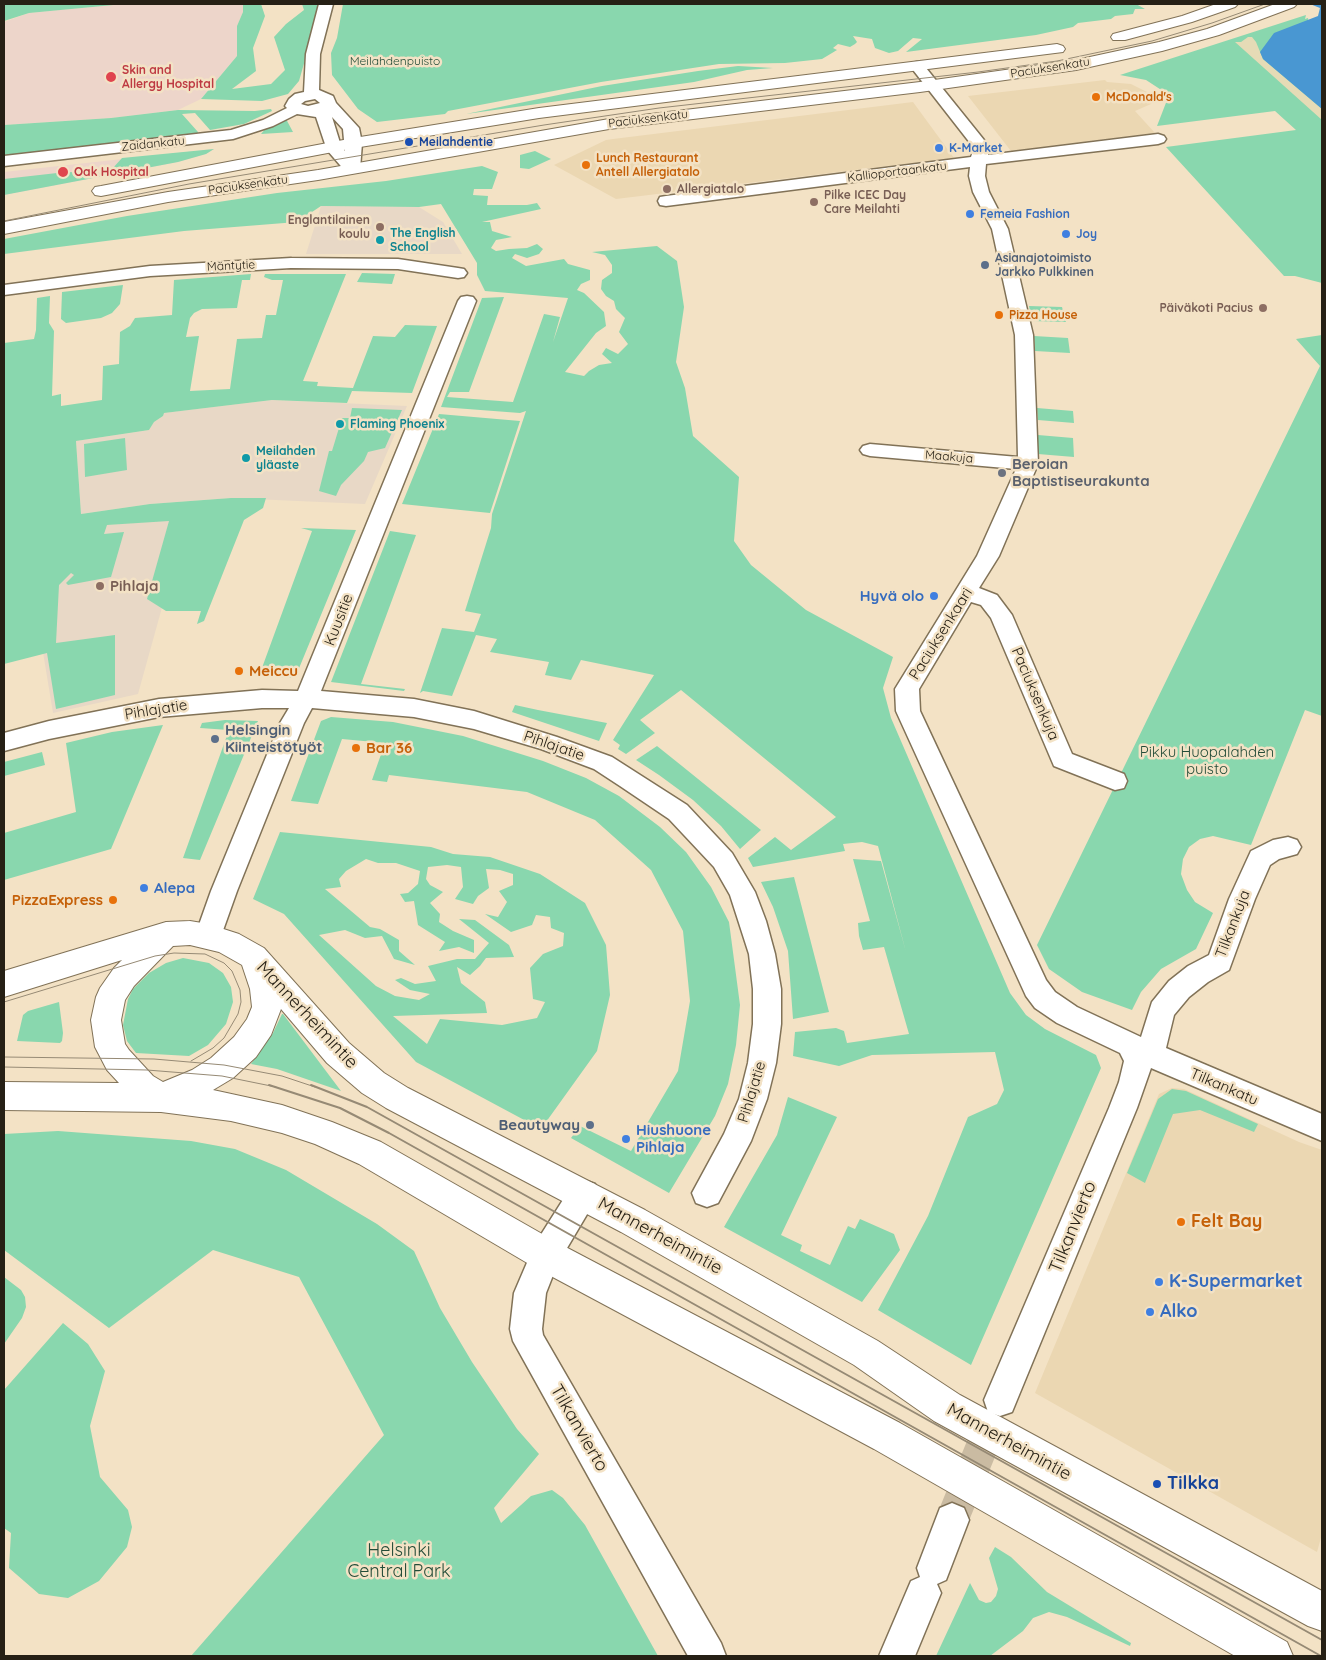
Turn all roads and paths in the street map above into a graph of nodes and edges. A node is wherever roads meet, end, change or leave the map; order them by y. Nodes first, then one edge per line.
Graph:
1 (326, 4) edge
2 (1230, 4) edge
3 (1289, 4) edge
4 (1108, 40) dead end
5 (1073, 46) dead end
6 (911, 66) junction
7 (926, 86) junction
8 (311, 94) junction
9 (321, 107) junction
10 (296, 109) junction
11 (1158, 139) dead end
12 (354, 143) junction
13 (334, 147) junction
14 (4, 161) edge
15 (978, 161) junction
16 (352, 169) junction
17 (83, 195) dead end
18 (666, 201) dead end
19 (4, 228) edge
20 (458, 273) dead end
21 (4, 290) edge
22 (467, 301) dead end
23 (870, 450) dead end
24 (1028, 464) junction
25 (967, 592) junction
26 (305, 700) junction
27 (4, 742) edge
28 (1115, 780) dead end
29 (1288, 847) dead end
30 (166, 934) junction
31 (208, 936) junction
32 (254, 957) junction
33 (4, 984) edge
34 (1139, 1050) junction
35 (4, 1096) edge
36 (161, 1098) junction
37 (1322, 1128) edge
38 (707, 1193) dead end
39 (584, 1194) junction
40 (546, 1255) junction
41 (1000, 1400) tunnel mouth
42 (952, 1520) tunnel mouth
43 (1322, 1612) edge
44 (708, 1656) edge
45 (897, 1656) edge
46 (1273, 1656) edge

1 - 8 street
2 - 4 main road
3 - 7 main road, Paciuksenkatu
5 - 6 main road, Paciuksenkatu
6 - 7 street, Paciuksenkaari
6 - 12 main road, Paciuksenkatu
7 - 15 street, Paciuksenkaari
7 - 16 main road, Paciuksenkatu
8 - 9 street
8 - 10 street
9 - 10 street
9 - 12 street
9 - 13 street
10 - 14 street, Zaidankatu
11 - 15 street, Kallioportaankatu
12 - 13 main road, Paciuksenkatu
12 - 16 street
13 - 16 street
13 - 17 main road, Paciuksenkatu
15 - 18 street, Kallioportaankatu
15 - 24 street, Paciuksenkaari
16 - 19 main road, Paciuksenkatu
20 - 21 street, Mäntytie
22 - 26 street, Kuusitie
23 - 24 street, Maakuja
24 - 25 street, Paciuksenkaari
25 - 28 street, Paciuksenkuja
25 - 34 street, Paciuksenkaari
26 - 27 street, Pihlajatie
26 - 31 street, Kuusitie
26 - 38 street, Pihlajatie
29 - 34 street, Tilkankuja
30 - 31 main road, Mannerheimintie
30 - 33 main road, Mannerheimintie
30 - 36 main road
31 - 32 main road, Mannerheimintie
32 - 36 main road
32 - 39 main road, Mannerheimintie
34 - 37 street, Tilkankatu
34 - 41 street, Tilkanvierto
35 - 36 main road
36 - 40 main road
39 - 40 street, Tilkanvierto
39 - 43 main road, Mannerheimintie
40 - 44 street, Tilkanvierto
40 - 46 main road
42 - 45 street

